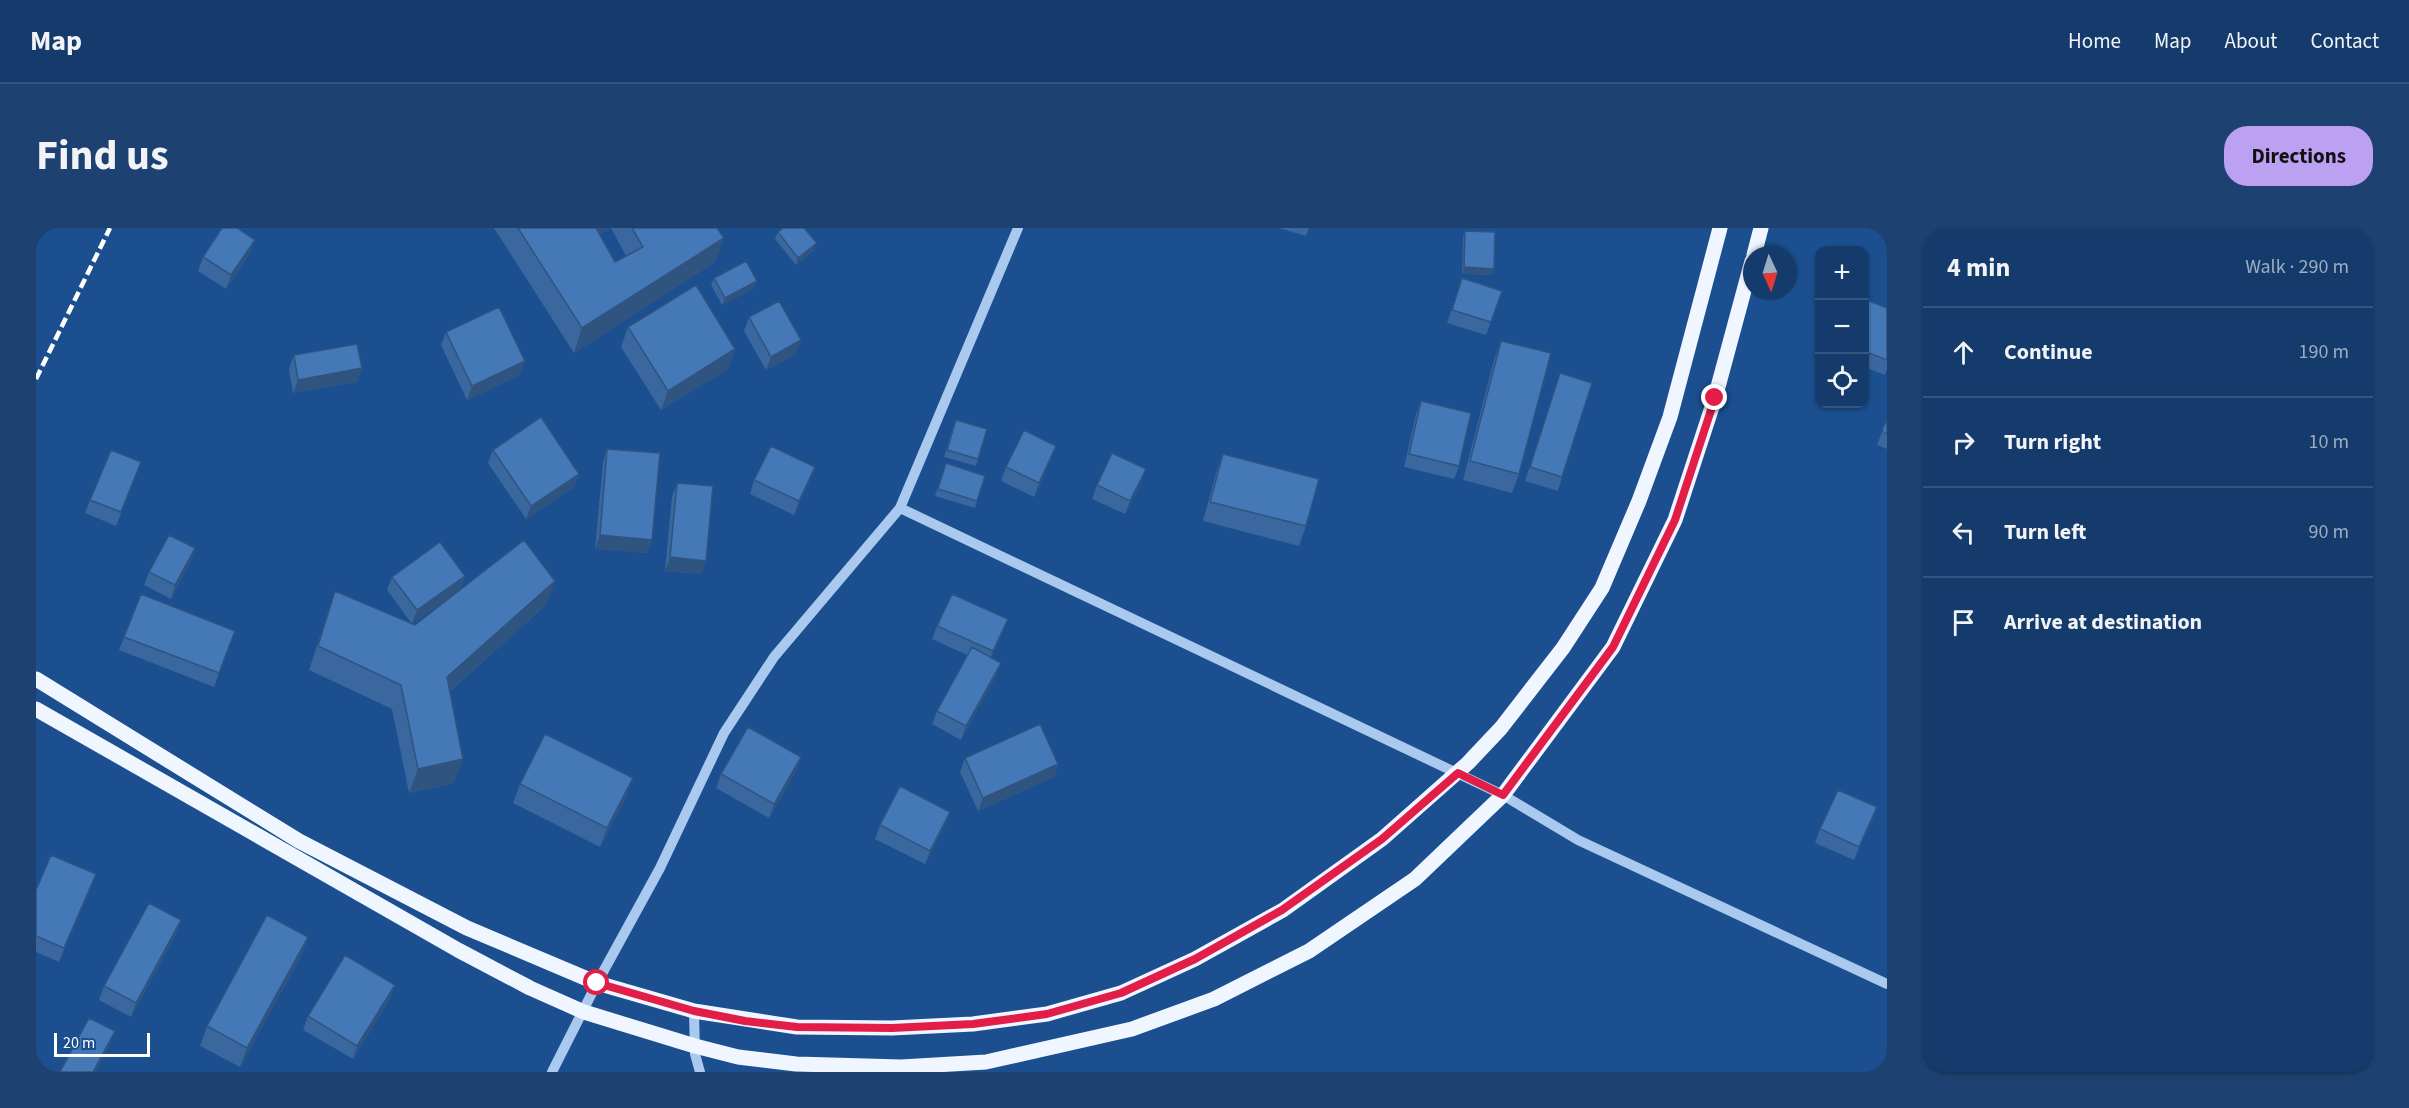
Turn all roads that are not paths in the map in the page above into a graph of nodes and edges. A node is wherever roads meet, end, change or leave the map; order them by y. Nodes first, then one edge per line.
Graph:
1 (1018, 228) edge
2 (1720, 228) edge
3 (1761, 228) edge
4 (1756, 246) edge
5 (1743, 294) edge
6 (900, 508) junction
7 (36, 678) edge
8 (36, 709) edge
9 (1458, 773) junction
10 (1503, 795) junction
11 (597, 983) junction
12 (1887, 984) edge
13 (694, 1011) junction
14 (584, 1012) junction
15 (695, 1046) junction
16 (552, 1072) edge
17 (700, 1072) edge

1 - 6 street
2 - 9 main road
3 - 4 main road
5 - 10 main road
6 - 9 street
6 - 11 street
7 - 11 main road
8 - 14 main road
9 - 10 street
9 - 13 main road
10 - 12 street
10 - 15 main road
11 - 13 main road
11 - 14 street
13 - 15 street
14 - 15 main road
14 - 16 street
15 - 17 street

